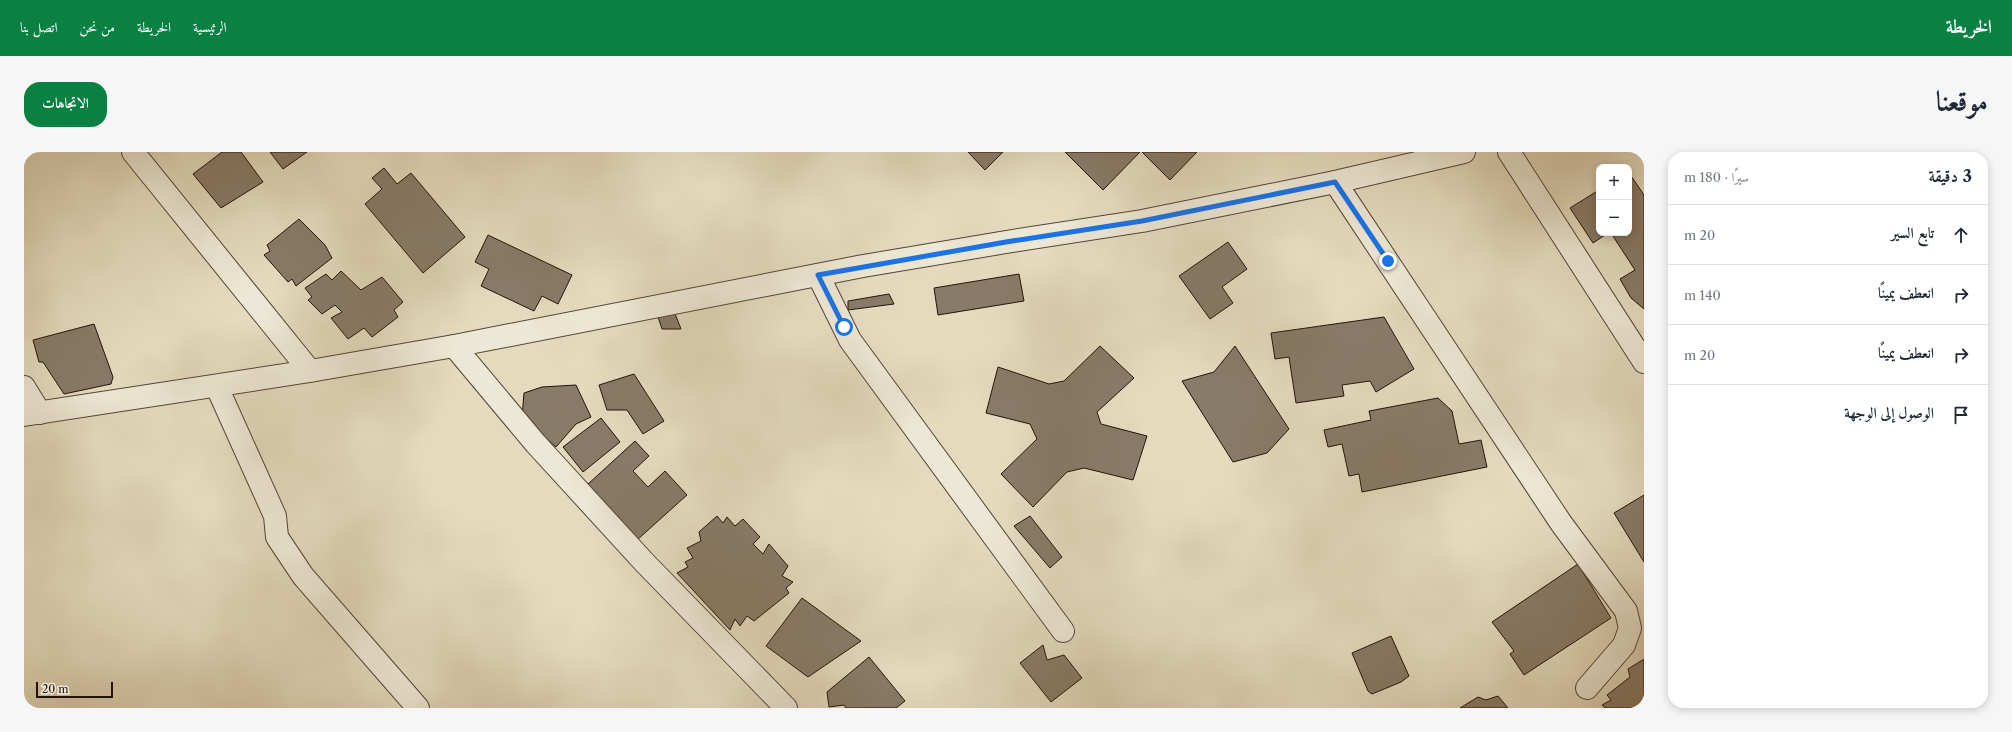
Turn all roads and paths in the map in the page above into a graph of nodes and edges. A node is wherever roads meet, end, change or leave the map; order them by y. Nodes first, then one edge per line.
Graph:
1 (133, 152) edge
2 (1464, 152) edge
3 (1510, 152) edge
4 (1335, 182) junction
5 (818, 275) junction
6 (454, 346) junction
7 (1643, 357) edge
8 (310, 371) junction
9 (24, 387) edge
10 (216, 387) junction
11 (32, 414) edge
12 (1064, 631) dead end
13 (1587, 688) dead end
14 (418, 708) edge
15 (786, 708) edge

1 - 8 street
2 - 4 street
3 - 7 street
4 - 5 street
4 - 13 street
5 - 6 street
5 - 12 street
6 - 8 street
6 - 15 street
8 - 10 street
9 - 11 street
10 - 11 street
10 - 14 street

